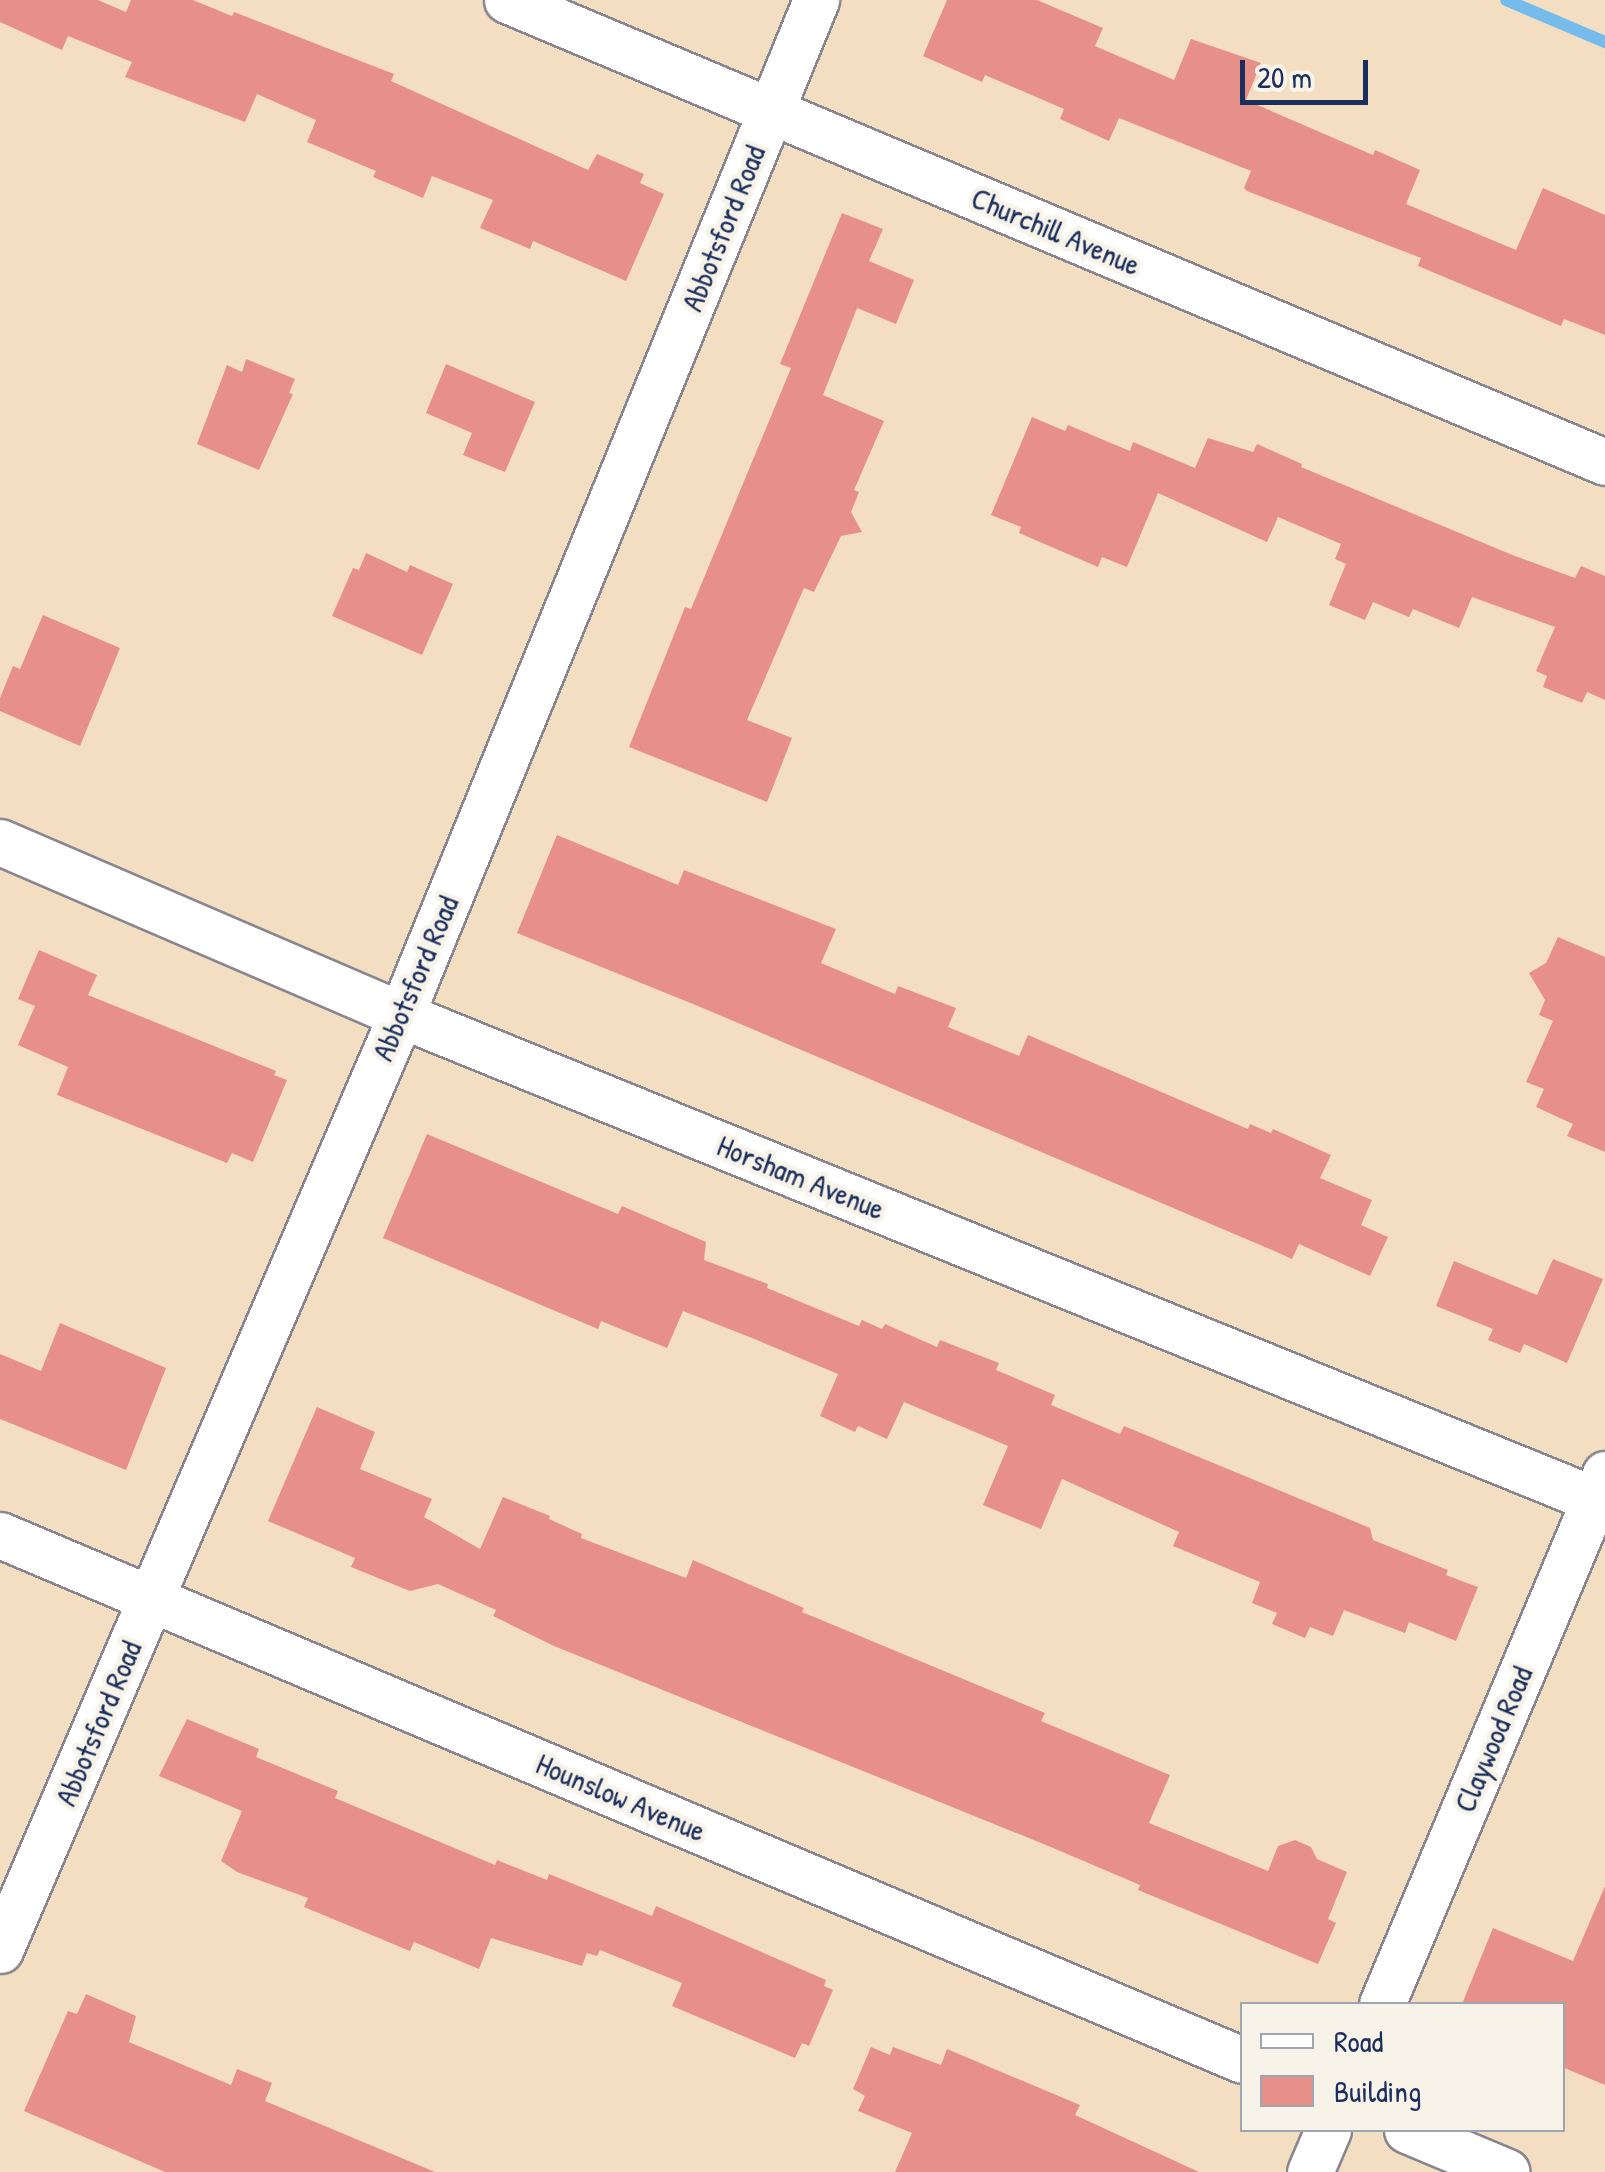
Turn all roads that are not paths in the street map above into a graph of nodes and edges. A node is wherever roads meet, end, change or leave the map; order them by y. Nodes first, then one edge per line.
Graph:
1 (507, 0) edge
2 (816, 0) edge
3 (771, 111) junction
4 (1605, 462) edge
5 (0, 842) edge
6 (402, 1015) junction
7 (1601, 1493) edge
8 (0, 1536) edge
9 (152, 1598) junction
10 (0, 1950) edge
11 (1383, 2002) edge
12 (1240, 2059) edge
13 (1327, 2132) edge
14 (1412, 2132) edge
15 (1310, 2172) edge
16 (1507, 2172) edge

1 - 3 street, Churchill Avenue
2 - 3 street, Abbotsford Road
3 - 4 street, Churchill Avenue
3 - 6 street, Abbotsford Road
5 - 6 street, Horsham Avenue
6 - 7 street, Horsham Avenue
6 - 9 street, Abbotsford Road
7 - 11 street, Claywood Road
8 - 9 street, Hounslow Avenue
9 - 10 street, Abbotsford Road
9 - 12 street, Hounslow Avenue
13 - 15 street
14 - 16 street

